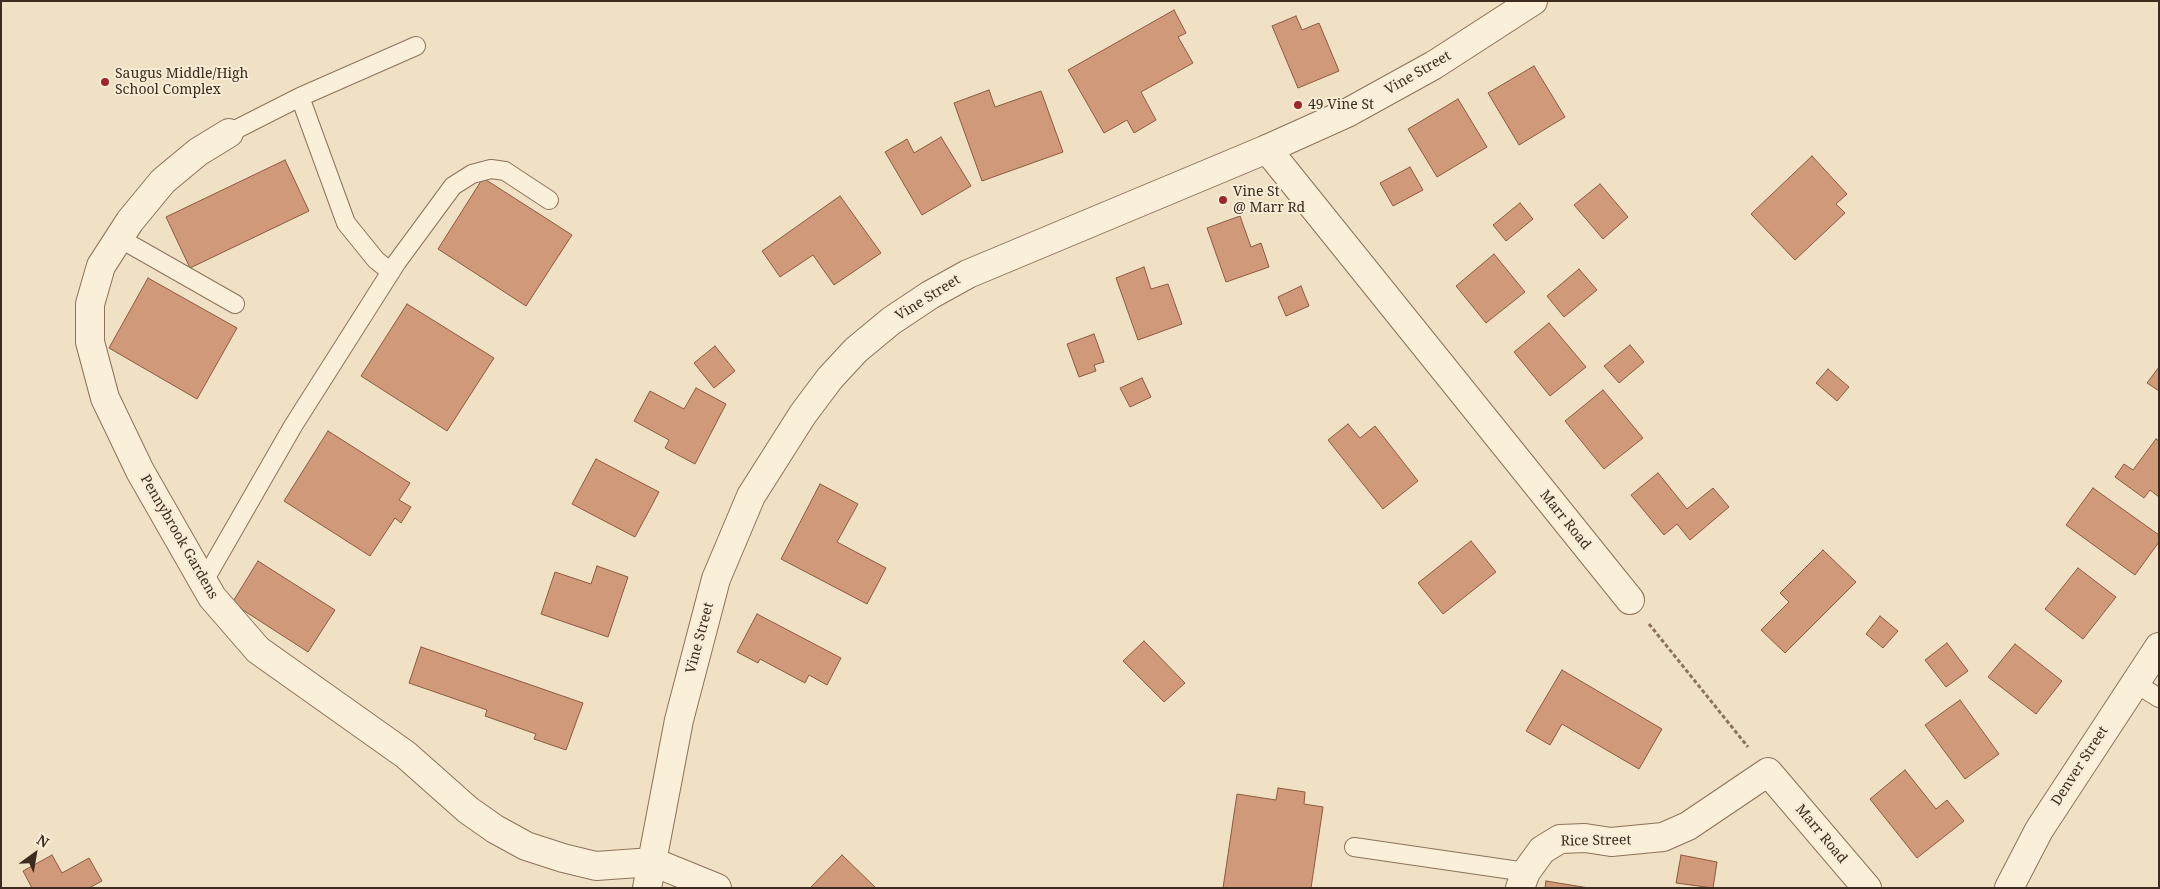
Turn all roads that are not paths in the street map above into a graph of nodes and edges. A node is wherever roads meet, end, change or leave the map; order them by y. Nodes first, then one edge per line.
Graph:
1 (1533, 1) edge
2 (416, 46) dead end
3 (300, 97) junction
4 (229, 133) joint
5 (1267, 149) junction
6 (549, 200) dead end
7 (119, 238) junction
8 (391, 272) junction
9 (235, 304) dead end
10 (204, 581) junction
11 (1630, 600) road end
12 (2159, 648) edge
13 (2135, 684) junction
14 (2159, 698) edge
15 (1768, 772) joint
16 (1354, 847) dead end
17 (653, 862) junction
18 (1523, 880) edge
19 (647, 888) edge
20 (717, 888) edge
21 (1867, 888) edge
22 (2009, 888) edge

1 - 5 street, Vine Street
2 - 3 lane
3 - 4 lane
3 - 8 lane
4 - 7 street, Pennybrook Gardens
5 - 11 street, Marr Road
5 - 17 street, Vine Street
6 - 8 lane
7 - 9 lane
7 - 10 street, Pennybrook Gardens
8 - 10 lane
10 - 17 street, Pennybrook Gardens
12 - 13 street, Denver Street
13 - 14 lane
13 - 22 street, Denver Street
15 - 18 street, Rice Street
15 - 21 street, Marr Road
16 - 18 lane
17 - 19 street, Vine Street
17 - 20 street

